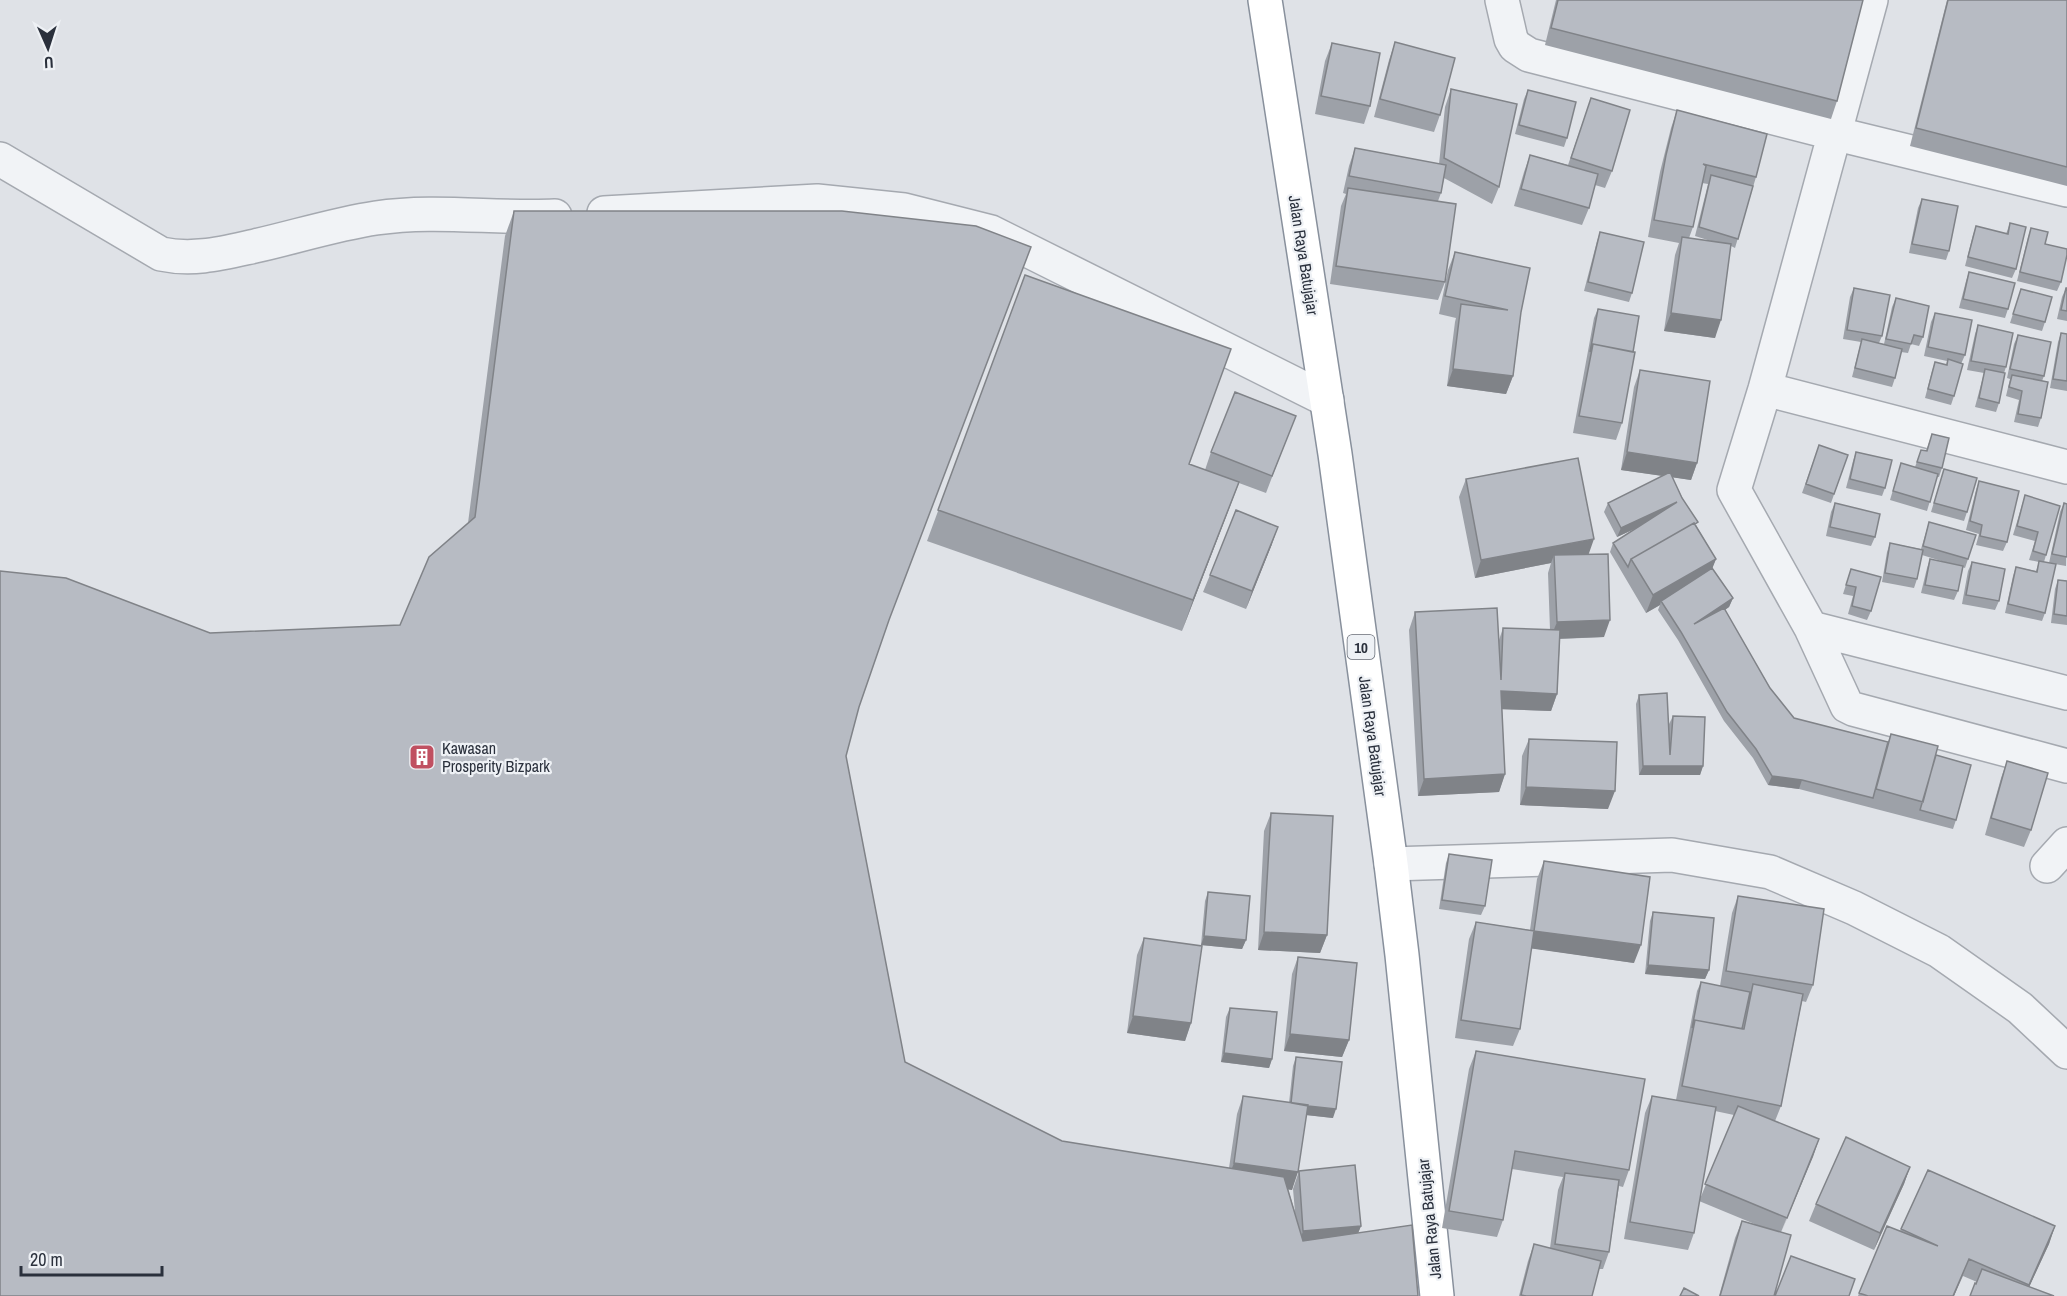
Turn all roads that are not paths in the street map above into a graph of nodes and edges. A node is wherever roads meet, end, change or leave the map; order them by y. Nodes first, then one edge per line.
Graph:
1 (1265, 0) edge
2 (1502, 0) edge
3 (1871, 0) edge
4 (1833, 133) junction
5 (0, 159) edge
6 (2067, 190) edge
7 (1765, 389) junction
8 (1327, 400) junction
9 (2067, 467) edge
10 (1811, 628) junction
11 (2067, 693) edge
12 (2067, 766) edge
13 (1391, 864) junction
14 (2067, 1052) edge
15 (1437, 1296) edge

1 - 8 highway, Jalan Raya Batujajar / 10
2 - 4 street
3 - 4 street
4 - 6 street
4 - 7 street
5 - 8 street
7 - 9 street
7 - 10 street
8 - 13 highway, Jalan Raya Batujajar / 10
10 - 11 street
10 - 12 street
13 - 14 street
13 - 15 highway, Jalan Raya Batujajar / 10

